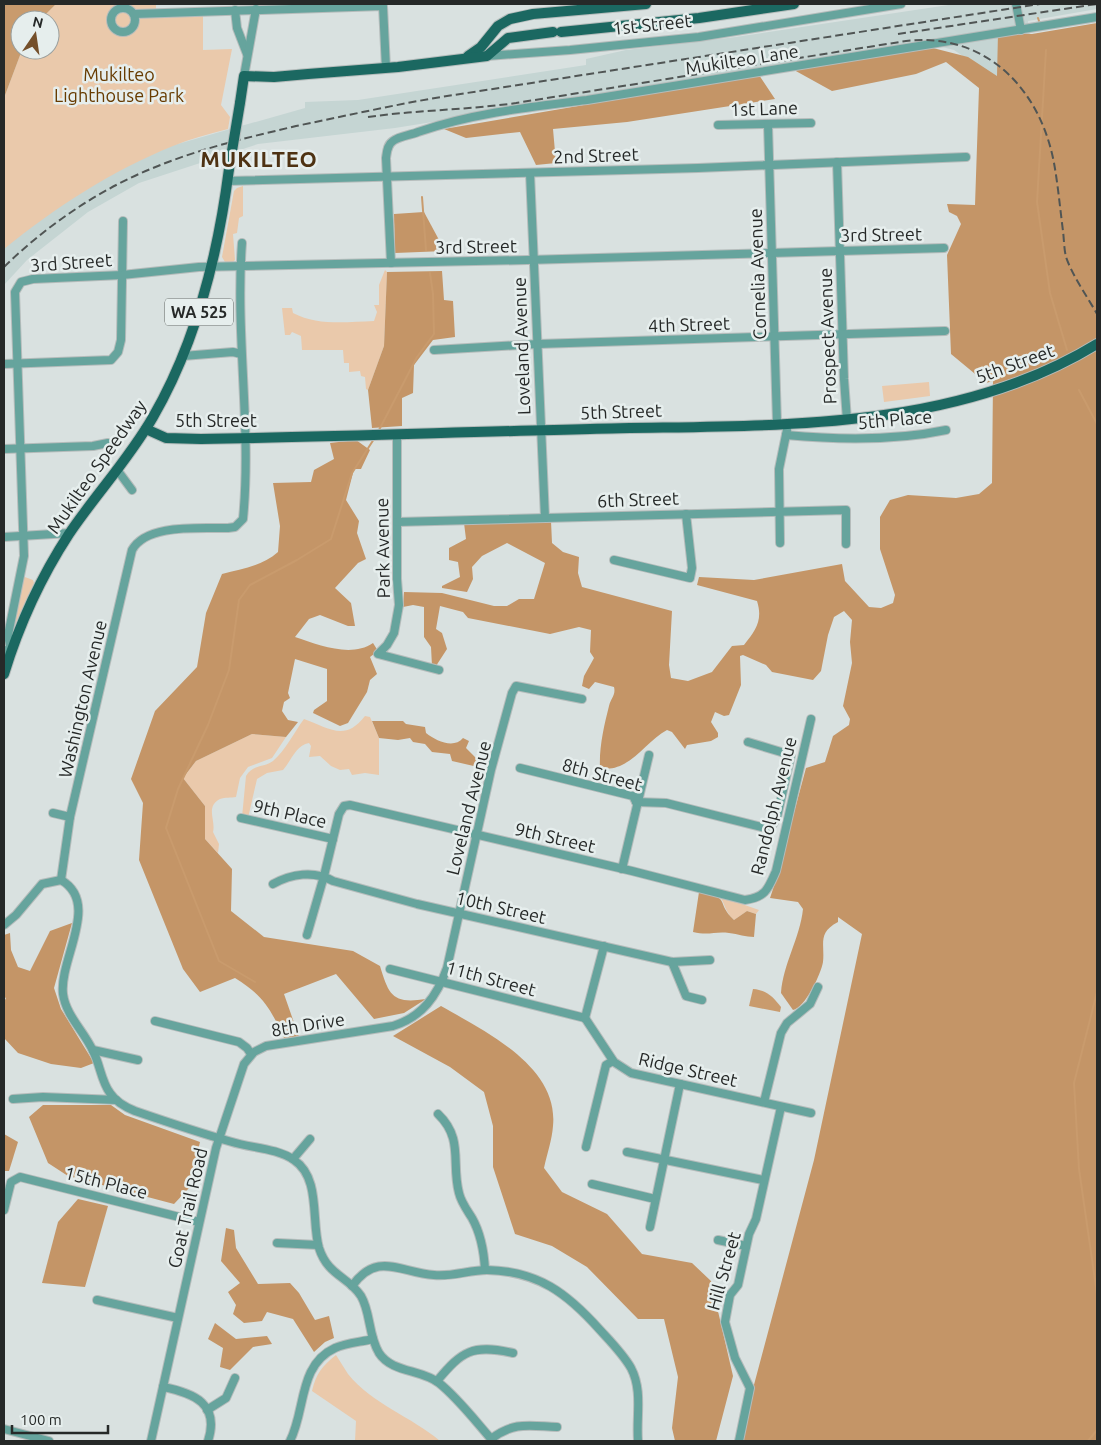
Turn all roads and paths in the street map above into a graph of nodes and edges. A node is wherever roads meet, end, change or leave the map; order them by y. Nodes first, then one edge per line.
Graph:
1 (646, 4) edge
2 (794, 4) edge
3 (901, 4) edge
4 (1016, 4) edge
5 (256, 9) junction
6 (235, 10) junction
7 (134, 14) dead end
8 (1097, 17) edge
9 (1021, 30) junction
10 (248, 55) junction
11 (486, 56) junction
12 (465, 58) junction
13 (386, 68) junction
14 (244, 76) junction
15 (811, 122) dead end
16 (718, 125) dead end
17 (768, 125) junction
18 (966, 157) dead end
19 (837, 162) junction
20 (770, 165) junction
21 (530, 173) junction
22 (386, 176) junction
23 (228, 181) junction
24 (123, 221) dead end
25 (242, 243) dead end
26 (944, 248) dead end
27 (840, 250) junction
28 (773, 252) junction
29 (534, 259) junction
30 (391, 263) junction
31 (212, 267) junction
32 (241, 267) junction
33 (122, 275) junction
34 (945, 331) dead end
35 (843, 336) junction
36 (776, 337) junction
37 (538, 344) junction
38 (1097, 344) edge
39 (434, 350) dead end
40 (241, 354) junction
41 (183, 356) junction
42 (17, 362) junction
43 (4, 364) edge
44 (847, 420) junction
45 (782, 423) junction
46 (146, 429) junction
47 (541, 430) junction
48 (946, 430) dead end
49 (396, 434) junction
50 (786, 435) junction
51 (244, 438) junction
52 (108, 443) dead end
53 (21, 448) junction
54 (4, 449) edge
55 (118, 471) junction
56 (132, 490) dead end
57 (779, 511) junction
58 (686, 514) junction
59 (544, 518) junction
60 (397, 522) junction
61 (70, 534) junction
62 (4, 537) edge
63 (24, 537) junction
64 (780, 542) dead end
65 (846, 544) dead end
66 (614, 560) dead end
67 (7, 650) edge
68 (438, 670) dead end
69 (4, 674) edge
70 (582, 699) dead end
71 (812, 719) dead end
72 (748, 742) dead end
73 (649, 755) dead end
74 (520, 768) dead end
75 (636, 802) junction
76 (53, 813) dead end
77 (70, 817) junction
78 (241, 818) dead end
79 (765, 828) joint
80 (478, 835) junction
81 (333, 839) junction
82 (622, 869) junction
83 (324, 876) junction
84 (61, 880) junction
85 (273, 884) dead end
86 (760, 898) joint
87 (459, 913) junction
88 (4, 925) edge
89 (307, 935) dead end
90 (604, 946) junction
91 (710, 960) dead end
92 (672, 962) junction
93 (390, 969) dead end
94 (442, 981) junction
95 (818, 987) dead end
96 (702, 1000) dead end
97 (585, 1018) junction
98 (155, 1021) dead end
99 (93, 1050) junction
100 (251, 1054) junction
101 (138, 1060) dead end
102 (613, 1061) junction
103 (680, 1084) junction
104 (12, 1099) dead end
105 (116, 1100) junction
106 (764, 1102) junction
107 (781, 1107) junction
108 (438, 1114) dead end
109 (811, 1114) dead end
110 (220, 1138) junction
111 (310, 1139) dead end
112 (586, 1147) dead end
113 (626, 1152) dead end
114 (293, 1159) junction
115 (663, 1160) junction
116 (763, 1180) junction
117 (592, 1184) dead end
118 (655, 1199) junction
119 (4, 1210) edge
120 (199, 1222) junction
121 (650, 1227) dead end
122 (718, 1240) dead end
123 (277, 1243) dead end
124 (318, 1245) junction
125 (746, 1246) junction
126 (485, 1270) junction
127 (352, 1286) junction
128 (97, 1300) dead end
129 (178, 1318) junction
130 (372, 1339) junction
131 (513, 1354) dead end
132 (235, 1378) dead end
133 (437, 1382) junction
134 (163, 1387) junction
135 (208, 1410) junction
136 (557, 1427) dead end
137 (4, 1429) edge
138 (492, 1440) edge
139 (49, 1441) edge
140 (151, 1441) edge
141 (208, 1441) edge
142 (290, 1441) edge
143 (638, 1441) edge
144 (739, 1441) edge

1 - 12 main road
2 - 11 main road
3 - 11 street, 1st Street
4 - 9 street
5 - 6 street
5 - 10 street, Mukilteo Speedway
5 - 13 street
6 - 7 street
6 - 10 street
8 - 9 street, Mukilteo Lane
9 - 22 street, Mukilteo Lane
10 - 14 street, Mukilteo Speedway
11 - 12 main road, 1st Street
12 - 13 main road, 1st Street
13 - 14 main road, 1st Street
14 - 23 main road, Mukilteo Speedway / WA 525, bridge
15 - 17 street, 1st Lane
16 - 17 street, 1st Lane
17 - 20 street, Cornelia Avenue
18 - 19 street, 2nd Street
19 - 20 street, 2nd Street
19 - 27 street, Prospect Avenue
20 - 21 street, 2nd Street
20 - 28 street, Cornelia Avenue
21 - 22 street, 2nd Street
21 - 29 street, Loveland Avenue
22 - 23 street, 2nd Street
22 - 30 street
23 - 31 main road, Mukilteo Speedway / WA 525
24 - 33 street
25 - 32 street
26 - 27 street, 3rd Street
27 - 28 street, 3rd Street
27 - 35 street, Prospect Avenue
28 - 29 street, 3rd Street
28 - 36 street, Cornelia Avenue
29 - 30 street, 3rd Street
29 - 37 street, Loveland Avenue
30 - 32 street, 3rd Street
31 - 32 street, 3rd Street
31 - 33 street, 3rd Street
31 - 41 main road, Mukilteo Speedway / WA 525
32 - 40 street
33 - 42 street
33 - 42 street, 3rd Street
34 - 35 street, 4th Street
35 - 36 street, 4th Street
35 - 44 street, Prospect Avenue
36 - 37 street, 4th Street
36 - 45 street, Cornelia Avenue
37 - 39 street, 4th Street
37 - 47 street, Loveland Avenue
38 - 44 main road, 5th Street
40 - 41 street
40 - 51 street
41 - 46 main road, Mukilteo Speedway / WA 525
42 - 43 street
42 - 53 street
44 - 45 main road, 5th Street
45 - 47 main road, 5th Street
45 - 50 street, Cornelia Avenue
46 - 51 main road, 5th Street
46 - 55 main road, Mukilteo Speedway / WA 525
47 - 49 main road, 5th Street
47 - 59 street, Loveland Avenue
48 - 50 street, 5th Place
49 - 51 main road, 5th Street
49 - 60 street, Park Avenue
50 - 57 street, Cornelia Avenue
51 - 77 street, Washington Avenue
52 - 53 street
53 - 54 street
53 - 63 street
55 - 56 street
55 - 61 main road, Mukilteo Speedway / WA 525
57 - 58 street, 6th Street
57 - 64 street
57 - 65 street, 6th Street
58 - 59 street, 6th Street
58 - 66 street
59 - 60 street, 6th Street
60 - 68 street, Park Avenue
61 - 63 street
61 - 67 main road, Mukilteo Speedway / WA 525
62 - 63 street
63 - 67 street
67 - 69 main road, Mukilteo Speedway / WA 525
70 - 80 street, Loveland Avenue
71 - 86 street, Randolph Avenue
72 - 79 street, Randolph Avenue
73 - 75 street
74 - 75 street, 8th Street
75 - 79 street, 8th Street
75 - 82 street
76 - 77 street
77 - 84 street, Washington Avenue
78 - 81 street, 9th Place
80 - 81 street, 9th Street
80 - 82 street, 9th Street
80 - 87 street, Loveland Avenue
81 - 83 street
82 - 86 street, 9th Street
83 - 85 street
83 - 87 street, 10th Street
83 - 89 street
84 - 88 street
84 - 99 street
87 - 90 street, 10th Street
87 - 94 street, Loveland Avenue
90 - 92 street, 10th Street
90 - 97 street
91 - 92 street, 10th Street
92 - 96 street
93 - 94 street, 11th Street
94 - 97 street, 11th Street
94 - 100 street, 8th Drive
95 - 106 street
97 - 102 street, Ridge Street
98 - 100 street
99 - 101 street
99 - 105 street
100 - 110 street, 8th Drive
102 - 103 street, Ridge Street
102 - 112 street
103 - 106 street, Ridge Street
103 - 115 street
104 - 105 street
105 - 110 street, Goat Trail Road
106 - 107 street, Ridge Street
107 - 109 street, Ridge Street
107 - 116 street, Hill Street
108 - 126 street
110 - 114 street
110 - 120 street, Goat Trail Road
111 - 114 street
113 - 115 street
114 - 124 street
115 - 116 street
115 - 118 street
116 - 125 street, Hill Street
117 - 118 street
118 - 121 street
119 - 120 street, 15th Place
120 - 129 street, Goat Trail Road
122 - 125 street
123 - 124 street
124 - 127 street
125 - 144 street, Hill Street
126 - 127 street
126 - 143 street
127 - 130 street
128 - 129 street
129 - 134 street, Goat Trail Road
130 - 133 street
130 - 142 street
131 - 133 street
132 - 135 street
133 - 138 street
134 - 135 street
134 - 140 street, Goat Trail Road
135 - 141 street
136 - 138 street
137 - 139 street

